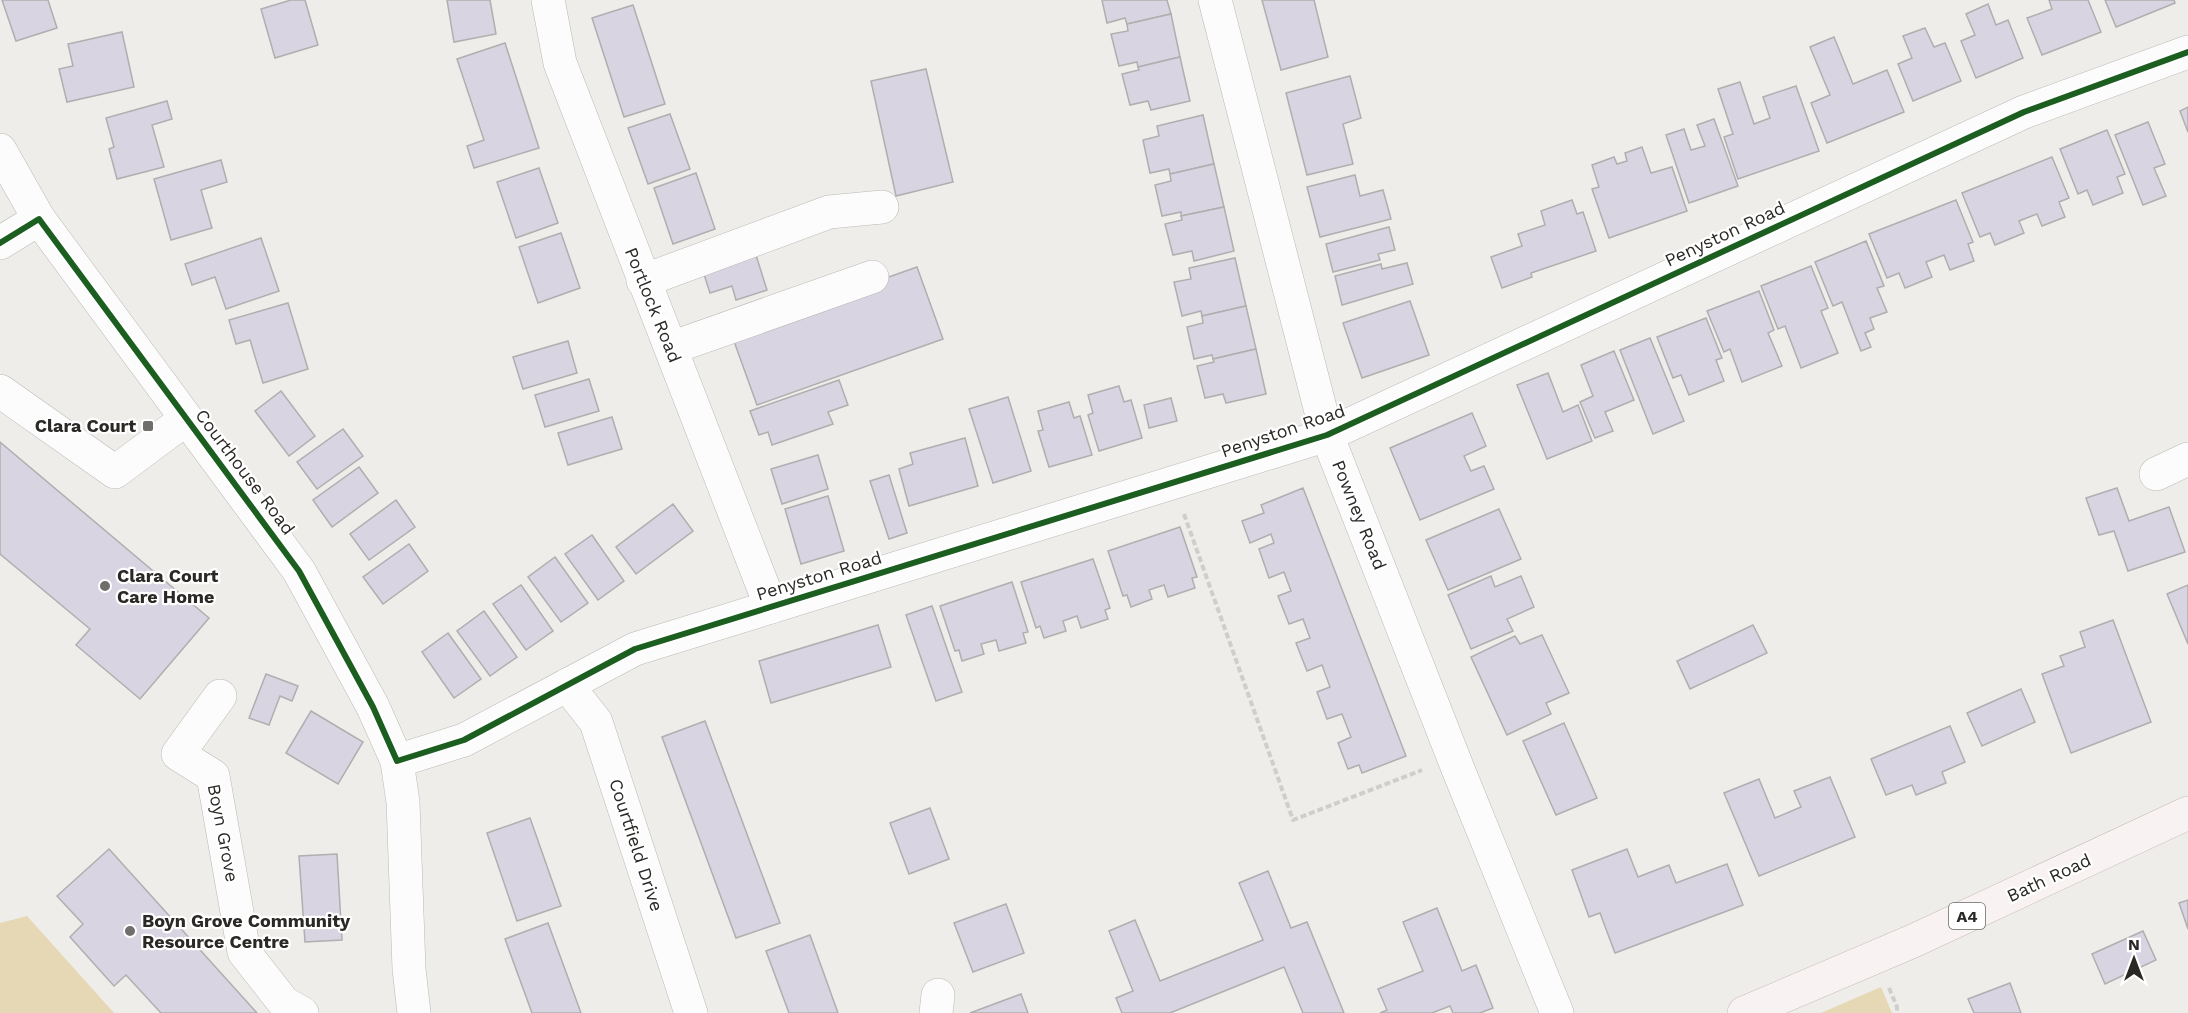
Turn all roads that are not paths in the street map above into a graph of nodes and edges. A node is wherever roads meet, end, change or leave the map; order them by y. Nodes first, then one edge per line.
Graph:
1 (548, 0) edge
2 (1215, 0) edge
3 (2188, 52) edge
4 (0, 150) edge
5 (882, 207) dead end
6 (39, 219) junction
7 (0, 243) edge
8 (872, 278) dead end
9 (643, 281) junction
10 (670, 348) junction
11 (0, 391) edge
12 (186, 419) junction
13 (1327, 435) junction
14 (2188, 459) edge
15 (2156, 474) dead end
16 (771, 607) junction
17 (567, 685) junction
18 (220, 696) dead end
19 (397, 761) junction
20 (2188, 813) edge
21 (302, 1013) edge
22 (414, 1013) edge
23 (691, 1013) edge
24 (1557, 1013) edge
25 (1744, 1013) edge

1 - 9 street, Portlock Road
2 - 13 street, Powney Road
3 - 13 street, Penyston Road
4 - 6 street, Courthouse Road
5 - 9 street
6 - 7 street
6 - 12 street, Courthouse Road
8 - 10 street
9 - 10 street, Portlock Road
10 - 16 street, Portlock Road
11 - 12 street
12 - 19 street, Courthouse Road
13 - 16 street, Penyston Road
13 - 24 street, Powney Road
14 - 15 street
16 - 17 street, Penyston Road
17 - 19 street, Penyston Road
17 - 23 street, Courtfield Drive
18 - 21 street, Boyn Grove
19 - 22 street, Courthouse Road
20 - 25 main road, Bath Road / A4

